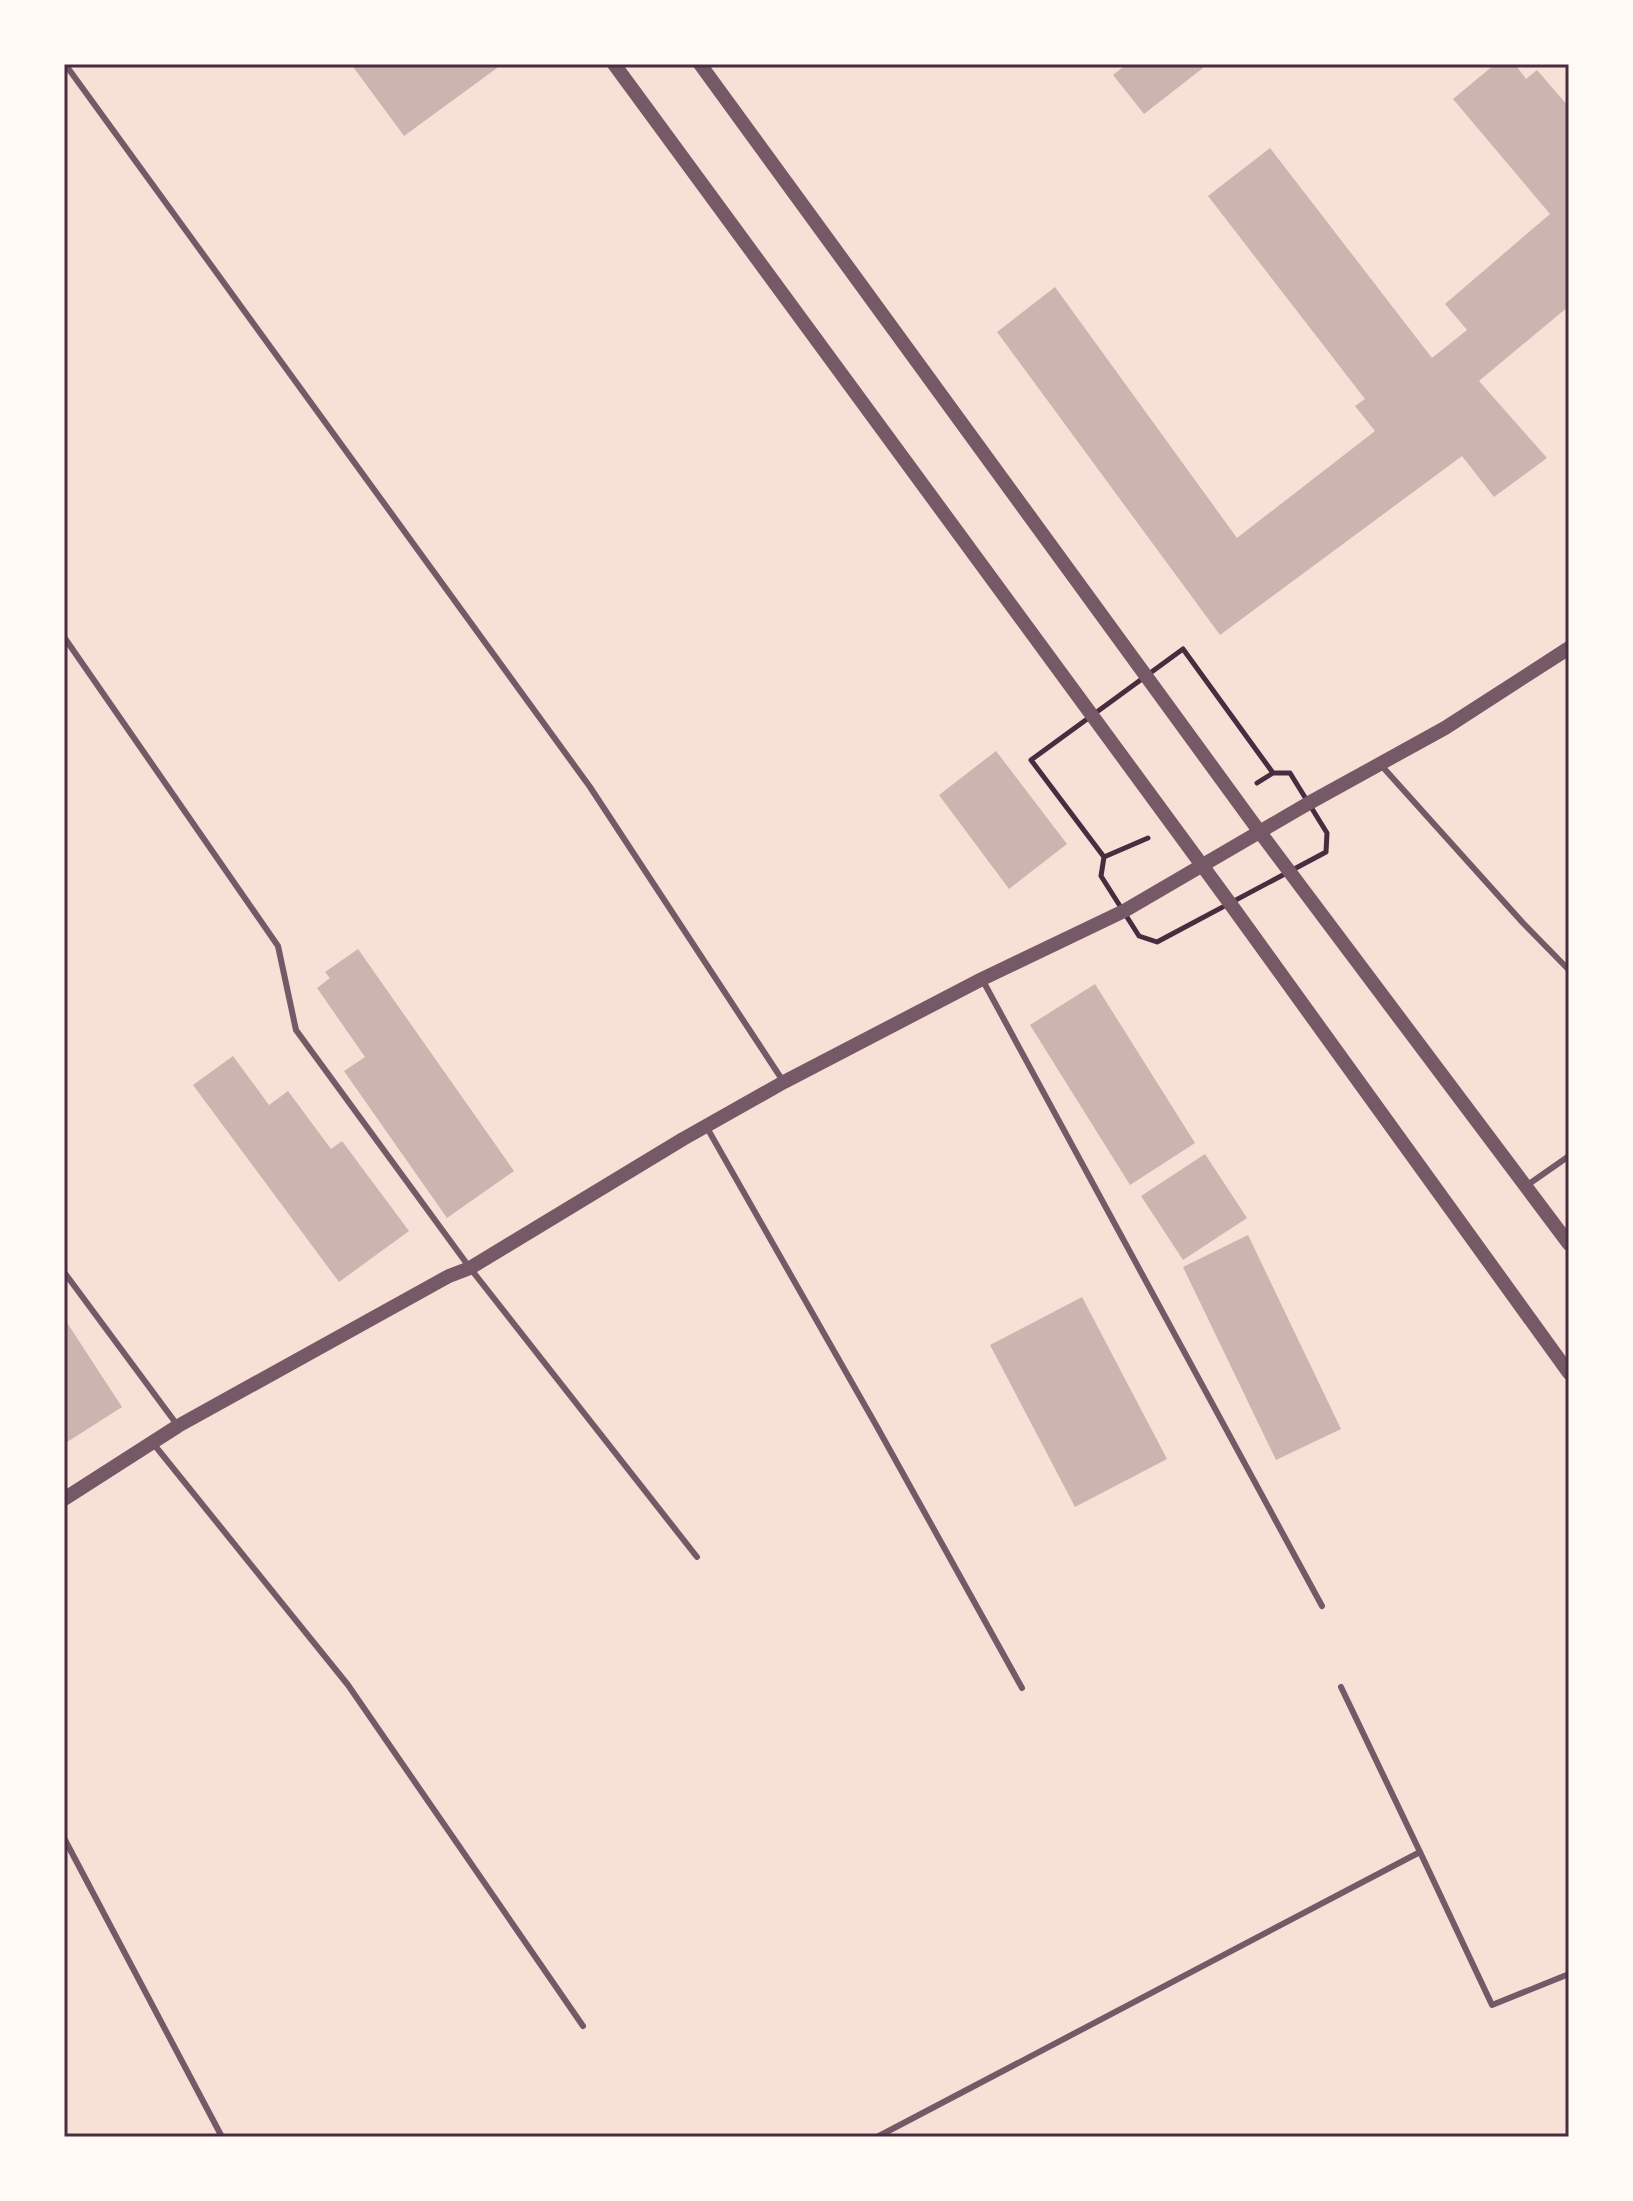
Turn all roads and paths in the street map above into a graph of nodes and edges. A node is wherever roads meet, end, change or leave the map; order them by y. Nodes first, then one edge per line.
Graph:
1 (65, 64) edge
2 (614, 64) edge
3 (700, 64) edge
4 (64, 637) edge
5 (1569, 648) edge
6 (1183, 649) dead end
7 (1031, 760) dead end
8 (1380, 764) junction
9 (1309, 803) junction
10 (1259, 831) junction
11 (1327, 833) dead end
12 (1201, 864) junction
13 (1124, 911) junction
14 (1157, 942) dead end
15 (1569, 970) edge
16 (982, 979) junction
17 (784, 1082) junction
18 (706, 1126) junction
19 (1569, 1156) edge
20 (1526, 1186) junction
21 (1569, 1244) edge
22 (470, 1268) junction
23 (64, 1272) edge
24 (1569, 1373) edge
25 (178, 1426) junction
26 (152, 1442) junction
27 (64, 1499) edge
28 (697, 1557) dead end
29 (1322, 1606) dead end
30 (1341, 1687) dead end
31 (1022, 1688) dead end
32 (64, 1838) edge
33 (1420, 1852) junction
34 (1569, 1974) edge
35 (583, 2026) dead end
36 (222, 2137) edge
37 (877, 2137) edge

1 - 17 lane
2 - 12 street
3 - 10 street
4 - 22 lane
5 - 8 street
6 - 9 path
7 - 13 path
8 - 9 street
8 - 15 lane
9 - 10 street
9 - 11 path
10 - 12 street
10 - 20 street
12 - 13 street
12 - 24 street
13 - 14 path
13 - 16 street
16 - 17 street
16 - 29 lane
17 - 18 street
18 - 22 street
18 - 31 lane
19 - 20 lane
20 - 21 street
22 - 25 street
22 - 28 lane
23 - 25 lane
25 - 26 street
26 - 27 street
26 - 35 lane
30 - 33 lane
32 - 36 lane
33 - 34 lane
33 - 37 lane

